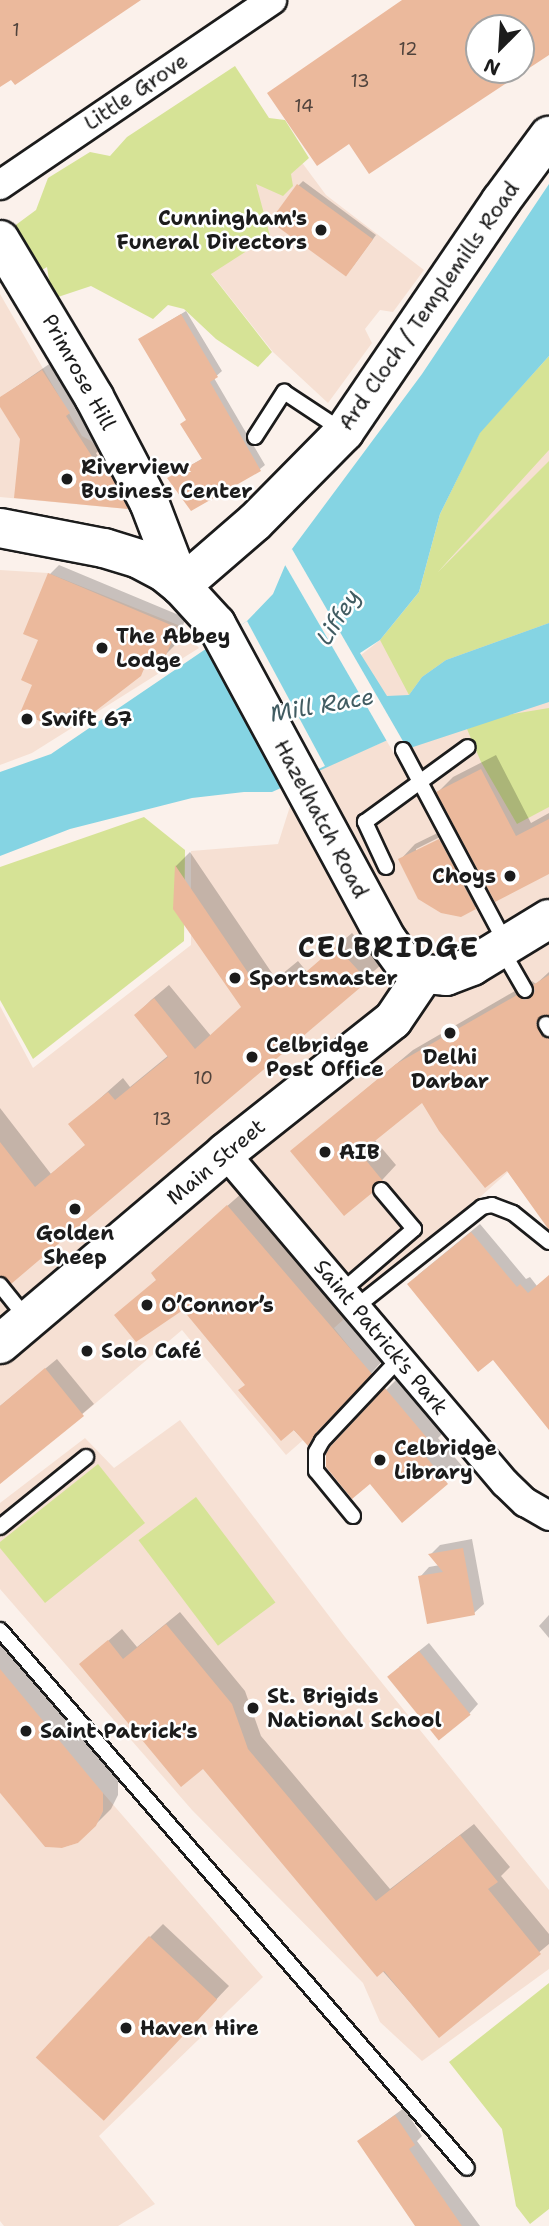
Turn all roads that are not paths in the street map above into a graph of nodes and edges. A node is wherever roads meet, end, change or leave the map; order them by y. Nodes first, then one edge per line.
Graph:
1 (272, 0) edge
2 (549, 136) edge
3 (0, 185) edge
4 (0, 240) edge
5 (344, 432) junction
6 (255, 437) dead end
7 (0, 528) edge
8 (181, 586) junction
9 (468, 747) dead end
10 (403, 750) dead end
11 (422, 782) junction
12 (386, 867) dead end
13 (549, 919) edge
14 (504, 947) junction
15 (424, 974) junction
16 (525, 990) dead end
17 (225, 1153) junction
18 (381, 1190) dead end
19 (549, 1242) edge
20 (0, 1284) edge
21 (349, 1299) junction
22 (14, 1332) edge
23 (399, 1359) junction
24 (86, 1457) dead end
25 (353, 1516) dead end
26 (549, 1516) edge
27 (0, 1527) edge
28 (0, 1630) edge
29 (467, 2168) dead end

1 - 3 street, Little Grove
2 - 5 main road, Ard Cloch / Templemills Road
4 - 8 main road, Primrose Hill
5 - 6 lane
5 - 8 main road, Ard Cloch / Templemills Road
7 - 8 main road
8 - 15 main road, Hazelhatch Road
9 - 11 lane
10 - 11 lane
11 - 12 lane
11 - 14 lane
13 - 14 main road
14 - 15 main road
14 - 16 lane
15 - 17 main road, Main Street
17 - 21 street, Saint Patrick's Park
17 - 22 main road, Main Street
18 - 21 lane
19 - 21 lane
20 - 22 lane
21 - 23 street, Saint Patrick's Park
23 - 25 lane
23 - 26 street, Saint Patrick's Park
24 - 27 lane
28 - 29 lane

